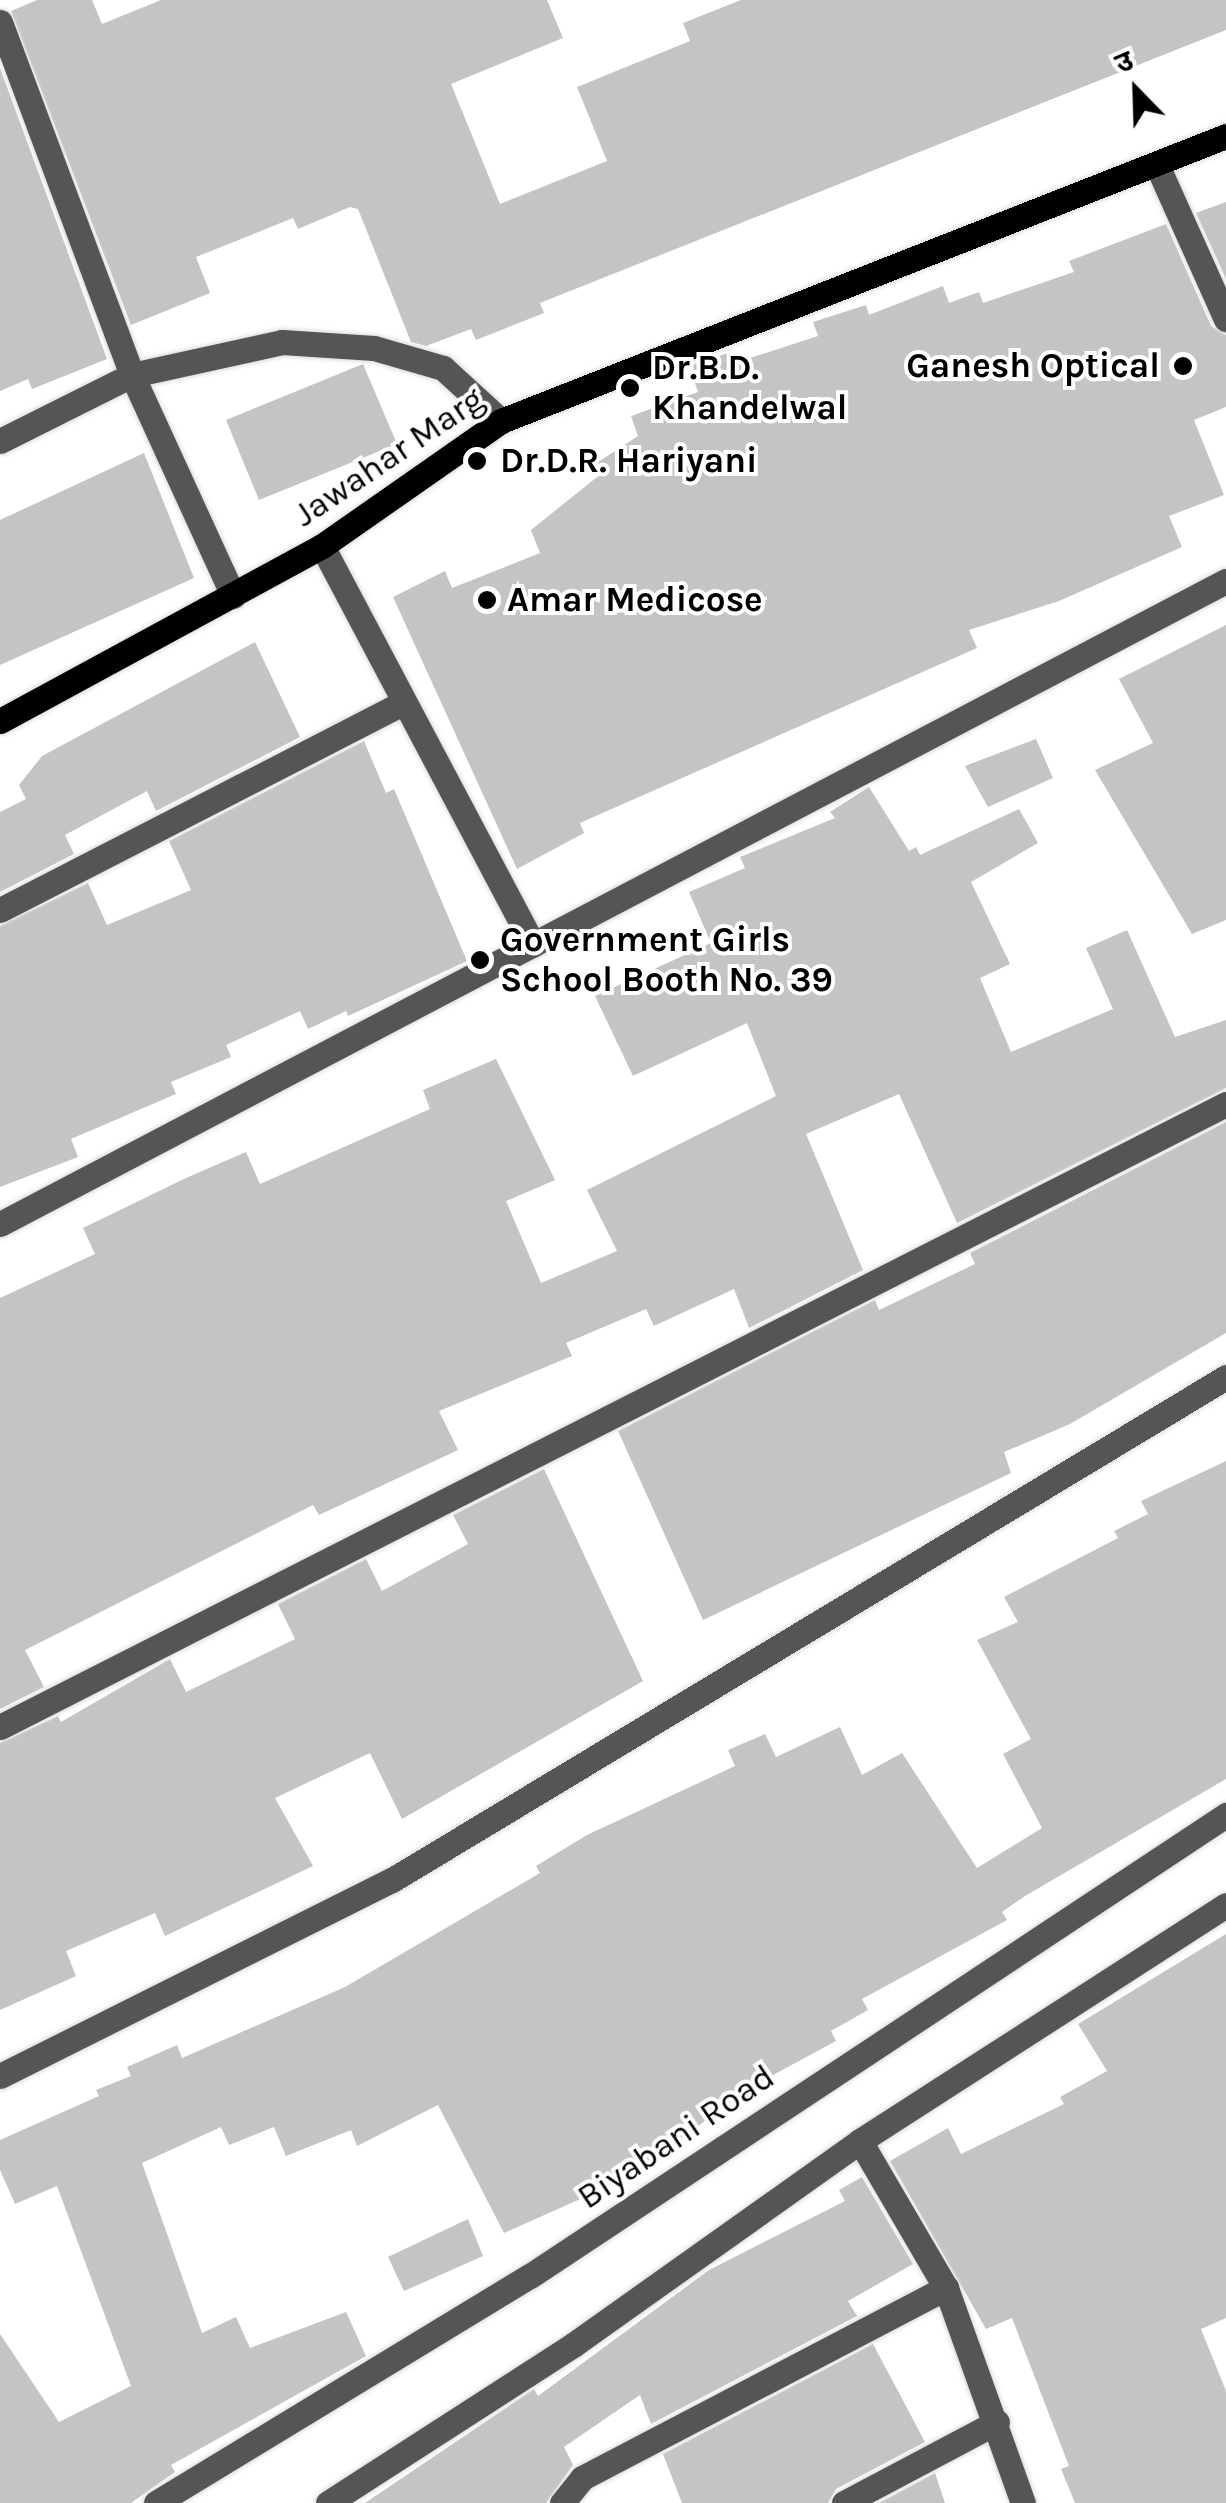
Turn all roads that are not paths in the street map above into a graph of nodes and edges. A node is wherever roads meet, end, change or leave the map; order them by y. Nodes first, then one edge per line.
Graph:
1 (0, 22) edge
2 (1226, 136) edge
3 (1157, 165) junction
4 (1226, 319) edge
5 (132, 375) junction
6 (500, 421) junction
7 (0, 441) edge
8 (322, 546) junction
9 (1226, 581) edge
10 (233, 596) junction
11 (404, 702) junction
12 (0, 722) edge
13 (0, 910) edge
14 (533, 945) junction
15 (1226, 1104) edge
16 (0, 1224) edge
17 (1226, 1377) edge
18 (0, 1727) edge
19 (1226, 1815) edge
20 (1226, 1905) edge
21 (0, 2076) edge
22 (860, 2141) junction
23 (946, 2288) junction
24 (997, 2422) junction
25 (156, 2503) edge
26 (328, 2503) edge
27 (562, 2503) edge
28 (844, 2503) edge
29 (1023, 2503) edge

1 - 5 street
2 - 3 main road, Jawahar Marg
3 - 4 street
3 - 6 main road, Jawahar Marg
5 - 6 street
5 - 7 street
5 - 10 street
6 - 8 main road, Jawahar Marg
8 - 10 main road, Jawahar Marg
8 - 11 street
9 - 14 street
10 - 12 main road, Jawahar Marg
11 - 13 street
11 - 14 street
14 - 16 street
15 - 18 street
17 - 21 street
19 - 25 street, Biyabani Road
20 - 22 street
22 - 23 street
22 - 26 street
23 - 24 street
23 - 27 street
24 - 28 street
24 - 29 street

